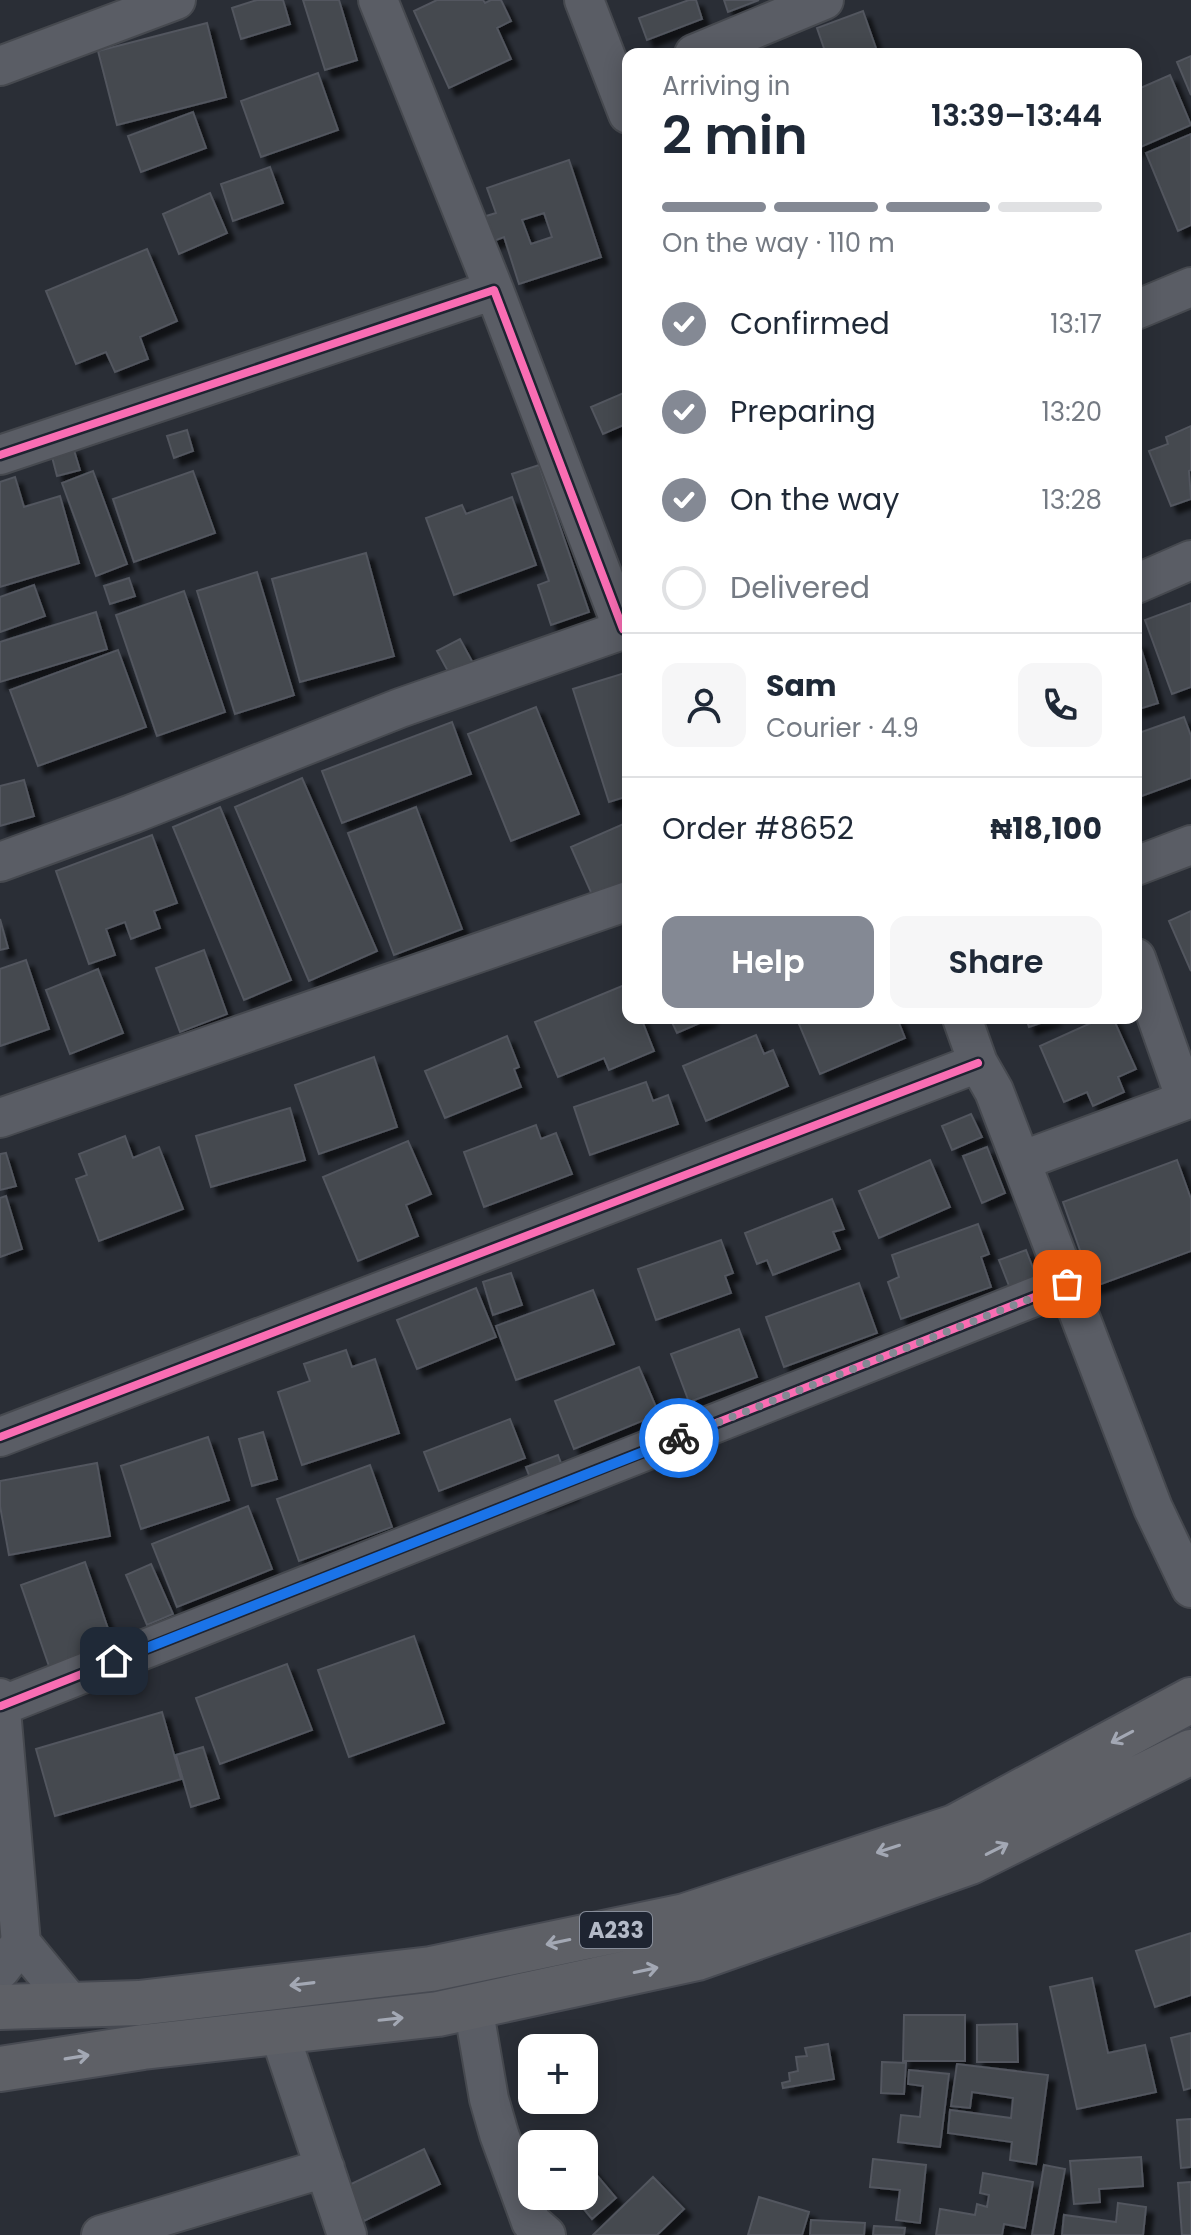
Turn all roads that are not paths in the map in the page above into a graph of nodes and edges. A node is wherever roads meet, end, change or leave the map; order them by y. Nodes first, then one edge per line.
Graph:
1 (176, 0) edge
2 (378, 0) edge
3 (584, 0) edge
4 (824, 0) edge
5 (708, 48) edge
6 (0, 66) edge
7 (622, 88) edge
8 (1191, 287) edge
9 (494, 290) junction
10 (1142, 307) edge
11 (0, 455) edge
12 (1191, 560) edge
13 (1142, 581) edge
14 (622, 618) edge
15 (622, 629) edge
16 (1191, 845) edge
17 (0, 862) edge
18 (1142, 864) edge
19 (622, 903) edge
20 (1142, 974) edge
21 (964, 1024) edge
22 (978, 1063) junction
23 (1188, 1099) edge
24 (0, 1118) edge
25 (1021, 1161) junction
26 (1067, 1284) junction
27 (0, 1437) edge
28 (1191, 1588) edge
29 (0, 1698) edge
30 (1191, 1700) edge
31 (1, 1706) edge
32 (1191, 1752) edge
33 (10, 1956) edge
34 (72, 2005) junction
35 (473, 2006) junction
36 (0, 2007) edge
37 (279, 2032) junction
38 (0, 2069) edge
39 (325, 2168) junction
40 (101, 2235) edge
41 (347, 2235) edge
42 (546, 2235) edge

1 - 6 street
2 - 9 street
3 - 7 street
4 - 5 street
8 - 10 street
9 - 11 street
9 - 14 street
12 - 13 street
15 - 17 street
16 - 18 street
19 - 24 street
20 - 23 street
21 - 22 street
22 - 25 street
22 - 27 street
23 - 25 street
25 - 26 street
26 - 28 street
26 - 31 street
29 - 31 street
30 -> 34 highway, A233
31 - 33 street
35 -> 32 highway, A233
33 - 34 street
34 - 36 highway, A233
37 -> 35 highway, A233
35 - 42 street
38 -> 37 highway, A233
37 - 39 street
39 - 40 street
39 - 41 street

